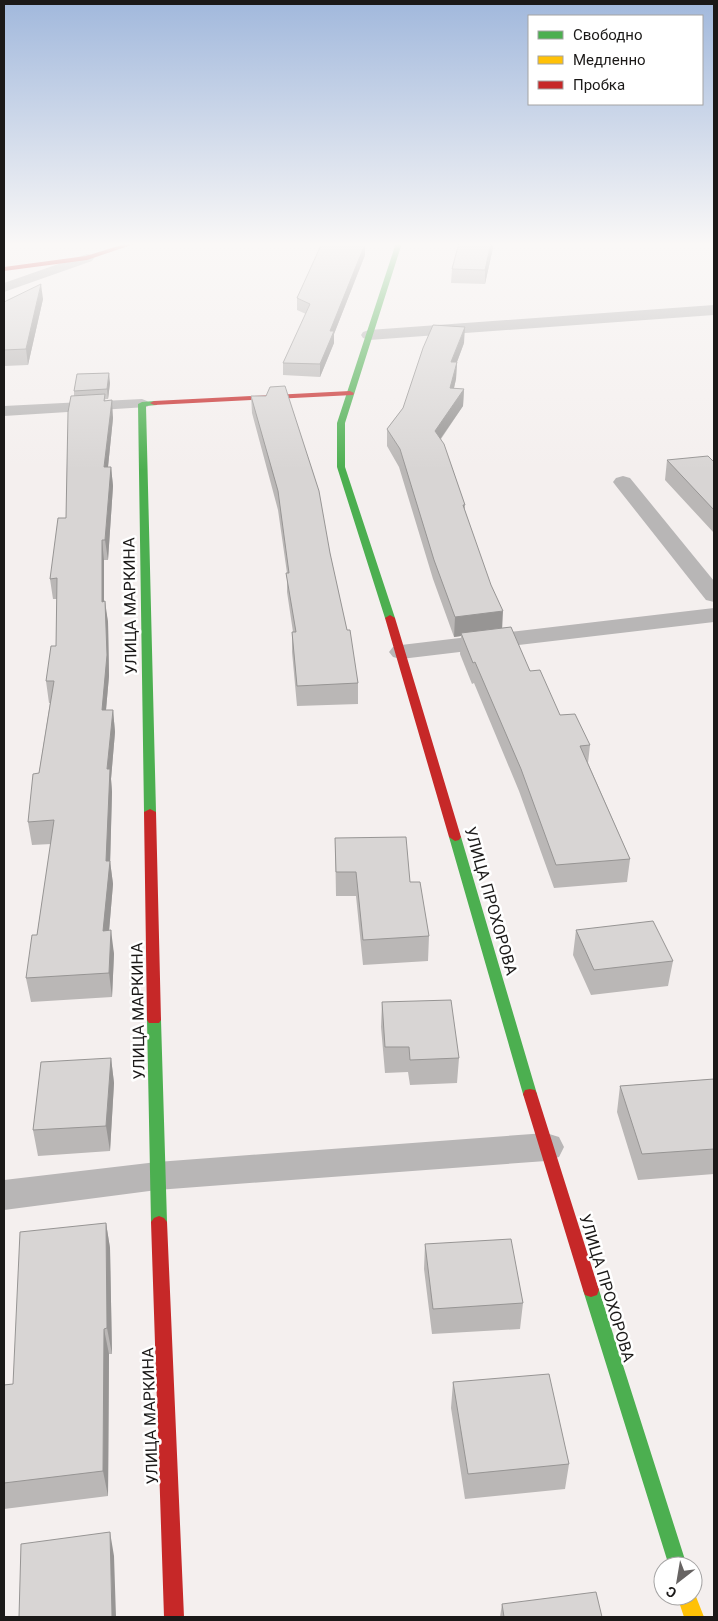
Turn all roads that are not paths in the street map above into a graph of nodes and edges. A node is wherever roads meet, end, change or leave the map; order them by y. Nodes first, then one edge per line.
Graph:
1 (374, 319) edge
2 (624, 319) edge
3 (369, 335) junction
4 (350, 393) junction
5 (142, 404) junction
6 (4, 411) edge
7 (623, 482) dead end
8 (714, 595) edge
9 (714, 615) edge
10 (400, 652) junction
11 (546, 1147) junction
12 (157, 1176) junction
13 (4, 1195) edge
14 (675, 1556) edge
15 (174, 1617) edge

1 - 3 main road, УЛИЦА ПРОХОРОВА
2 - 3 street
3 - 4 main road, УЛИЦА ПРОХОРОВА
4 - 5 main road
4 - 10 main road, УЛИЦА ПРОХОРОВА
5 - 6 lane
5 - 12 main road, УЛИЦА МАРКИНА
7 - 8 street
9 - 10 street
10 - 11 main road, УЛИЦА ПРОХОРОВА
11 - 12 street
11 - 14 main road, УЛИЦА ПРОХОРОВА
12 - 13 street
12 - 15 main road, УЛИЦА МАРКИНА

